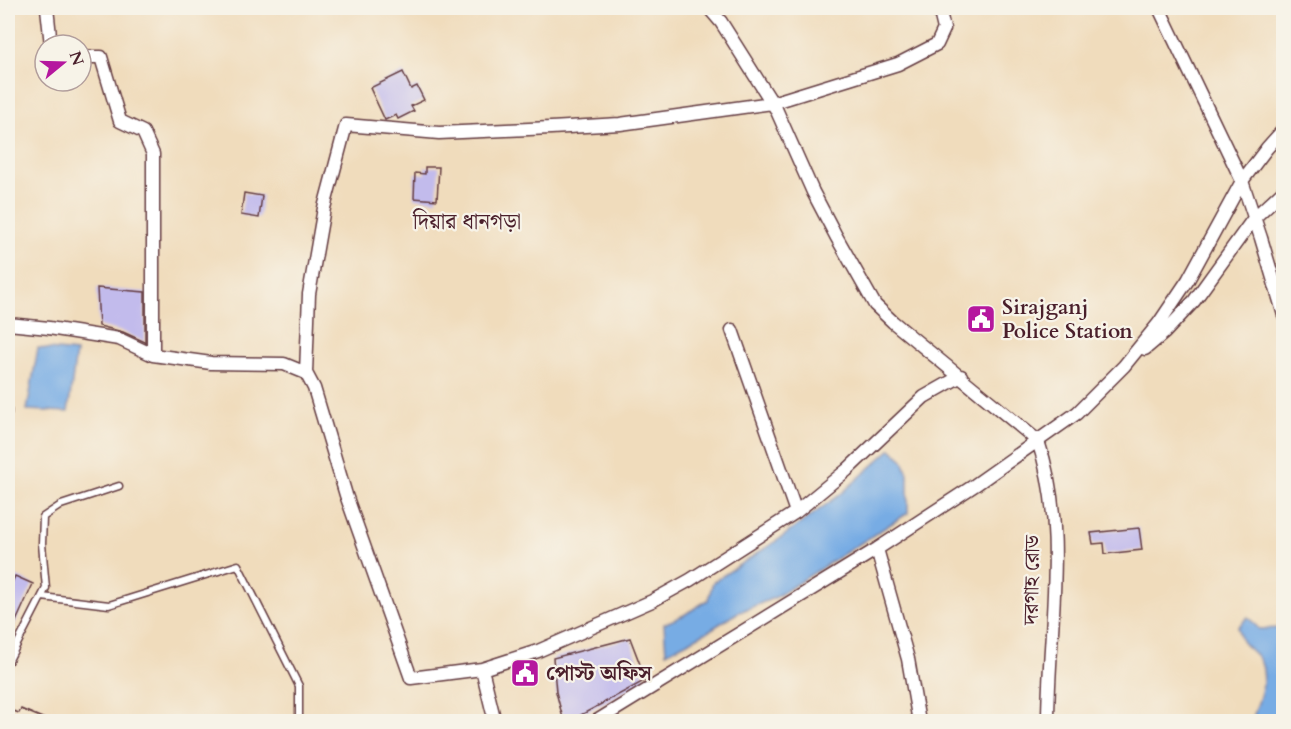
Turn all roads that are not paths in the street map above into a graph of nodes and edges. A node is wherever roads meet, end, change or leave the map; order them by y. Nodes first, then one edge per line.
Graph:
1 (47, 8) edge
2 (708, 8) edge
3 (939, 8) edge
4 (1159, 8) edge
5 (50, 33) edge
6 (93, 57) edge
7 (772, 103) junction
8 (1284, 129) edge
9 (1242, 181) junction
10 (1284, 190) edge
11 (1254, 218) junction
12 (1284, 315) edge
13 (8, 324) edge
14 (732, 330) dead end
15 (153, 355) junction
16 (1124, 366) junction
17 (306, 373) junction
18 (961, 376) junction
19 (1038, 441) junction
20 (119, 486) dead end
21 (796, 512) junction
22 (877, 549) junction
23 (42, 597) junction
24 (8, 662) edge
25 (482, 669) junction
26 (299, 722) edge
27 (495, 722) edge
28 (595, 722) edge
29 (919, 722) edge
30 (1048, 722) edge

1 - 5 street
2 - 7 street
3 - 7 street
4 - 9 street
6 - 15 street
7 - 17 street
7 - 18 street
8 - 9 street
9 - 11 street
9 - 16 street
10 - 11 street
11 - 12 street
11 - 16 street
13 - 15 street
14 - 21 street
15 - 17 street
16 - 19 street
17 - 25 street
18 - 19 street
18 - 21 street
19 - 22 street
19 - 30 street, দরগাহ রোড
20 - 23 lane
21 - 25 street
22 - 28 street
22 - 29 street
23 - 24 lane
23 - 26 lane
25 - 27 street

